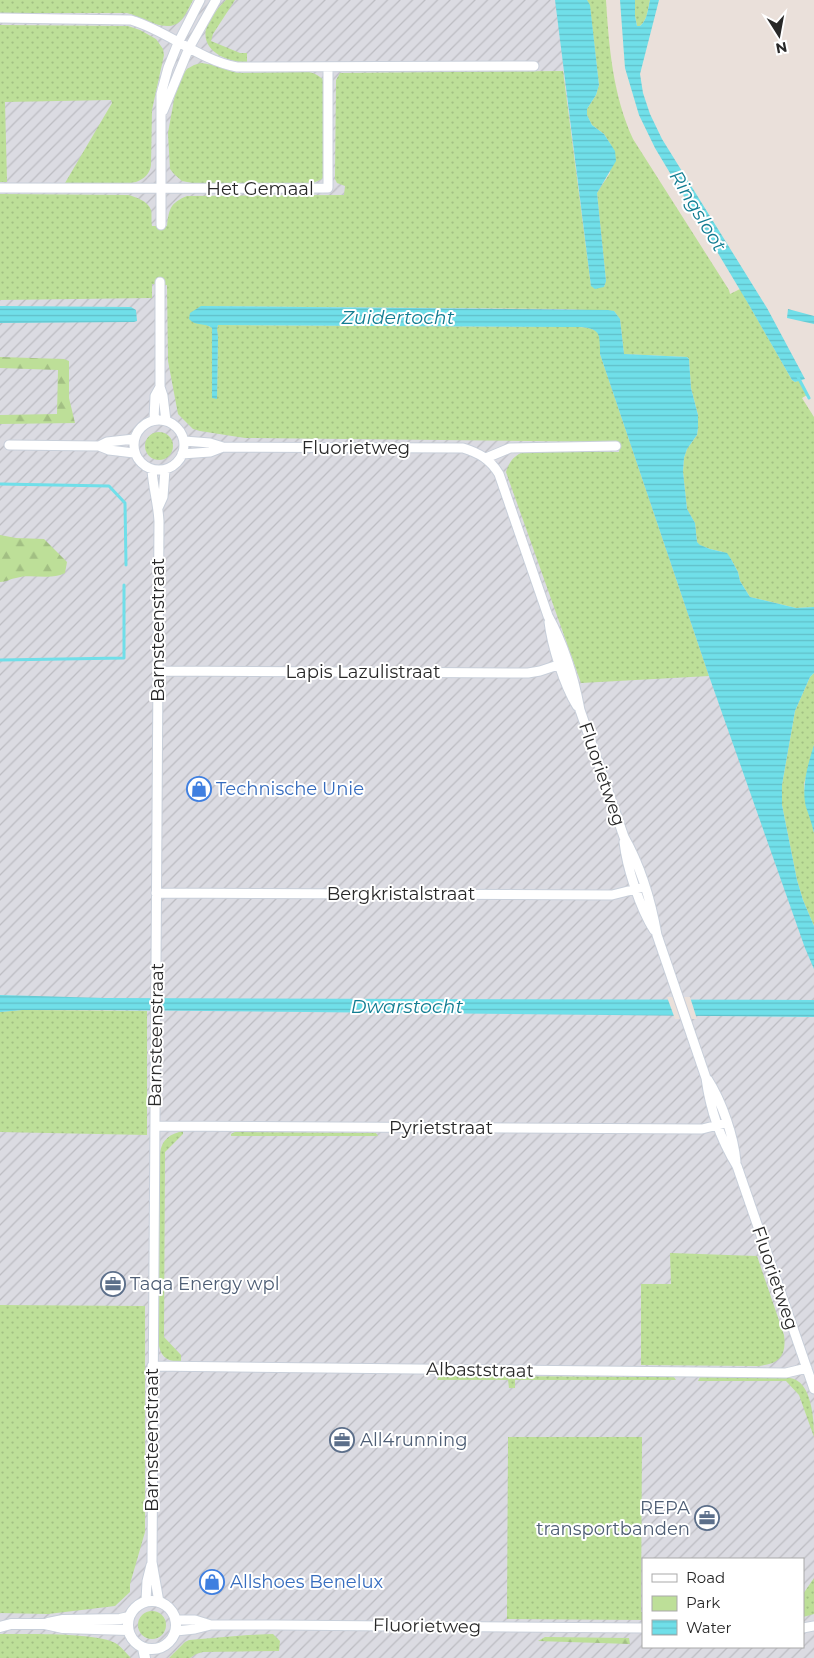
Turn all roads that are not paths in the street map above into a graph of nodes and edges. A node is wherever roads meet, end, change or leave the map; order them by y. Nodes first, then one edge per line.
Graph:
1 (200, 0) edge
2 (216, 0) edge
3 (0, 18) edge
4 (178, 43) junction
5 (189, 48) junction
6 (534, 66) dead end
7 (328, 67) junction
8 (162, 114) junction
9 (0, 188) edge
10 (160, 188) junction
11 (161, 224) dead end
12 (160, 282) dead end
13 (160, 387) junction
14 (154, 420) junction
15 (166, 421) junction
16 (134, 439) junction
17 (184, 441) junction
18 (10, 445) dead end
19 (99, 446) junction
20 (616, 446) dead end
21 (223, 447) junction
22 (134, 453) junction
23 (182, 454) junction
24 (486, 458) junction
25 (152, 470) junction
26 (165, 470) junction
27 (158, 508) junction
28 (564, 663) junction
29 (158, 671) junction
30 (640, 888) junction
31 (156, 893) junction
32 (722, 1124) junction
33 (155, 1126) junction
34 (152, 1366) junction
35 (807, 1368) junction
36 (814, 1389) edge
37 (152, 1562) junction
38 (146, 1601) junction
39 (159, 1602) junction
40 (128, 1616) junction
41 (176, 1620) junction
42 (0, 1621) edge
43 (11, 1624) junction
44 (45, 1624) junction
45 (211, 1625) junction
46 (0, 1627) edge
47 (642, 1628) edge
48 (128, 1630) junction
49 (176, 1631) junction
50 (144, 1653) edge
51 (157, 1654) edge

1 - 4 street
2 - 5 street
3 - 4 street
4 - 5 street
4 - 8 street
5 - 7 street
5 - 8 street
6 - 7 street
7 - 10 street, Het Gemaal
8 - 10 street
9 - 10 street
10 - 11 street
12 - 13 street
13 - 14 street
13 - 15 street
14 - 15 street
14 - 16 street
15 - 17 street
16 - 19 street
16 - 22 street
17 - 21 street, Fluorietweg
17 - 23 street
18 - 19 street
19 - 22 street
20 - 24 street
21 - 23 street, Fluorietweg
21 - 24 street, Fluorietweg
22 - 25 street
23 - 26 street
24 - 28 street, Fluorietweg
25 - 26 street
25 - 27 street, Barnsteenstraat
26 - 27 street, Barnsteenstraat
27 - 29 street, Barnsteenstraat
28 - 29 street, Lapis Lazulistraat
28 - 30 street, Fluorietweg
29 - 31 street, Barnsteenstraat
30 - 31 street, Bergkristalstraat
30 - 32 street, Fluorietweg
31 - 33 street, Barnsteenstraat
32 - 33 street, Pyrietstraat
32 - 35 street, Fluorietweg
33 - 34 street, Barnsteenstraat
34 - 35 street, Albaststraat
34 - 37 street, Barnsteenstraat
35 - 36 street, Fluorietweg
37 - 38 street, Barnsteenstraat
37 - 39 street, Barnsteenstraat
38 - 39 street
38 - 40 street
39 - 41 street
40 - 44 street
40 - 48 street
41 - 45 street, Fluorietweg
41 - 49 street
42 - 43 street
43 - 44 street
43 - 46 street
44 - 48 street
45 - 47 street, Fluorietweg
45 - 49 street, Fluorietweg
48 - 50 street
49 - 51 street
50 - 51 street

